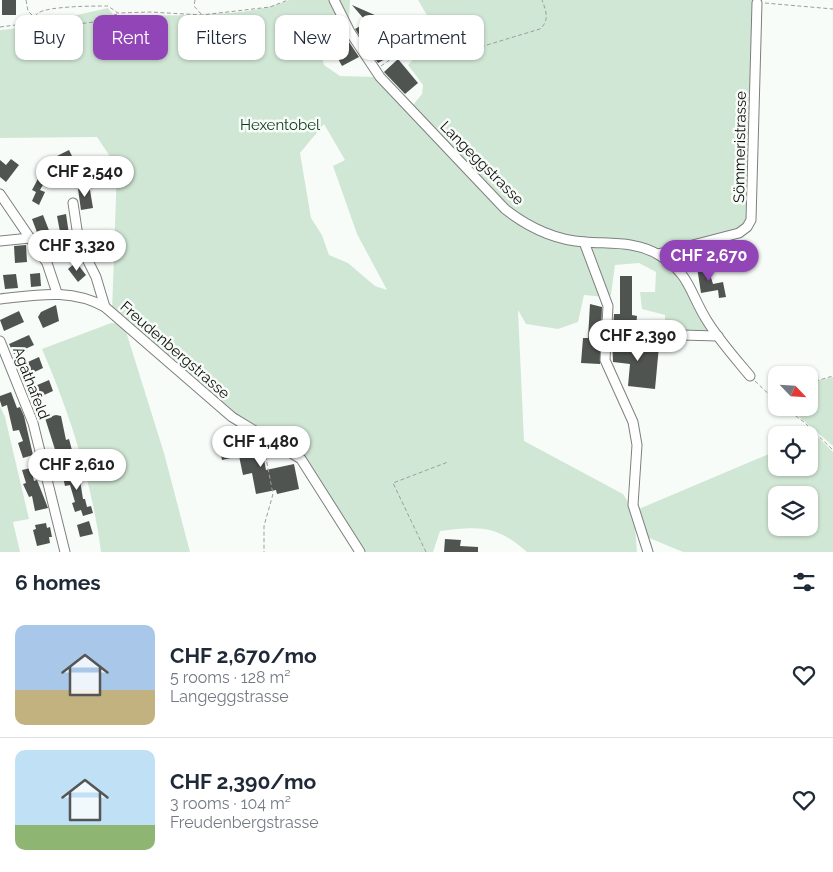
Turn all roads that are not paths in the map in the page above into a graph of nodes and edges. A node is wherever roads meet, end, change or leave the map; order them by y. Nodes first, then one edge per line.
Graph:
1 (334, 0) edge
2 (757, 3) road end
3 (0, 194) edge
4 (73, 203) dead end
5 (30, 238) junction
6 (0, 241) edge
7 (584, 242) junction
8 (658, 254) junction
9 (57, 293) junction
10 (0, 299) edge
11 (105, 307) junction
12 (606, 333) junction
13 (718, 336) junction
14 (0, 341) edge
15 (750, 376) road end
16 (64, 552) edge
17 (360, 552) edge
18 (648, 552) edge

1 - 7 street, Langeggstrasse
2 - 8 street, Sömmeristrasse
3 - 5 street
4 - 11 street
5 - 6 street
5 - 9 street
7 - 8 street, Langeggstrasse
7 - 12 street
8 - 13 street, Langeggstrasse
9 - 10 street, Freudenbergstrasse
9 - 11 street, Freudenbergstrasse
11 - 17 street, Freudenbergstrasse
12 - 13 street
12 - 18 street
13 - 15 street, Langeggstrasse
14 - 16 street, Agathafeld

